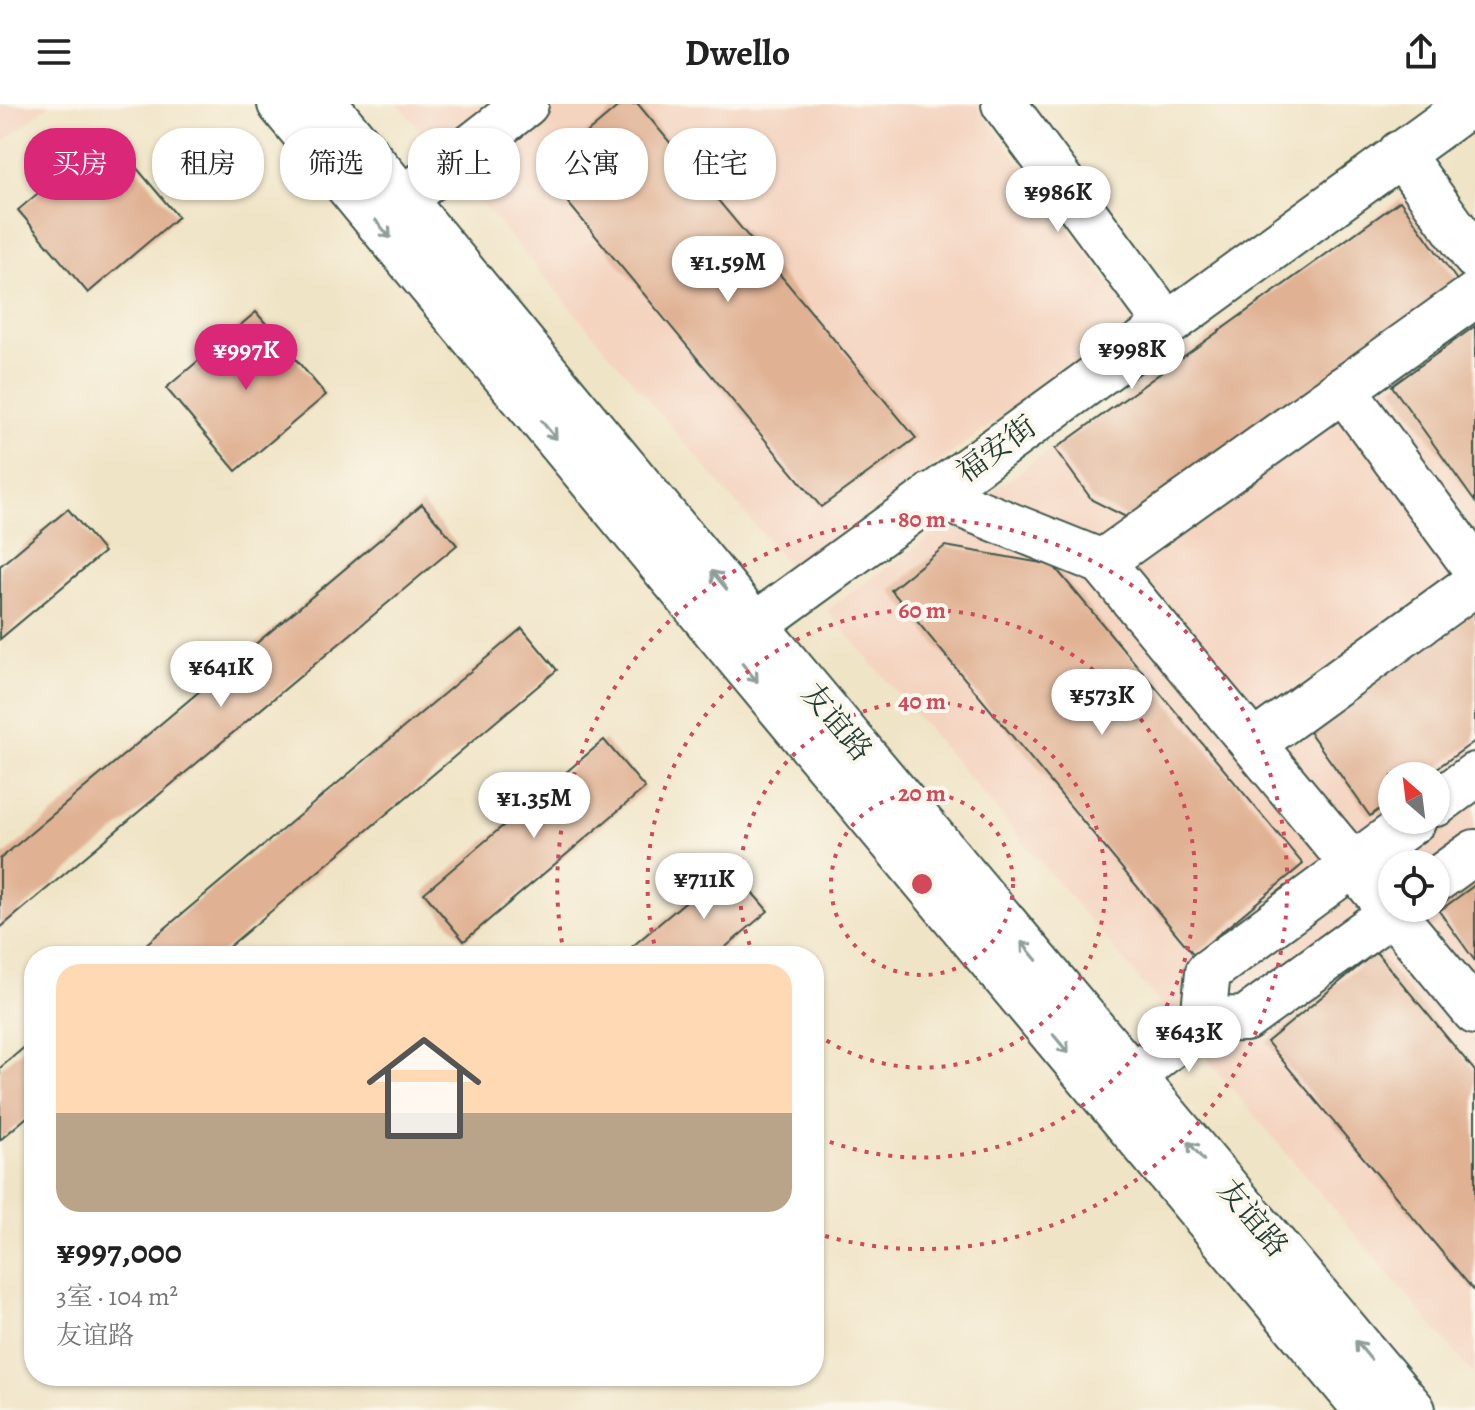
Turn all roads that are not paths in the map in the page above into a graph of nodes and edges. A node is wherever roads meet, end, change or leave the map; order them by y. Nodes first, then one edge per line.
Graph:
1 (280, 104) edge
2 (325, 104) edge
3 (526, 104) edge
4 (1004, 104) edge
5 (1470, 104) edge
6 (1400, 153) junction
7 (404, 199) junction
8 (1475, 257) edge
9 (1475, 295) edge
10 (1167, 324) junction
11 (1343, 389) junction
12 (933, 494) junction
13 (1102, 562) junction
14 (1475, 568) edge
15 (1475, 583) edge
16 (755, 625) junction
17 (1253, 744) junction
18 (1475, 775) edge
19 (1450, 794) edge
20 (1395, 834) edge
21 (1475, 852) edge
22 (1450, 870) edge
23 (1379, 922) edge
24 (1475, 1012) edge
25 (1203, 1020) junction
26 (1133, 1076) junction
27 (1366, 1410) edge
28 (1413, 1410) edge

1 -> 27 main road, 友谊路
2 - 7 main road, 友谊路
3 - 7 main road
4 - 10 main road
5 - 6 main road, 福安街
6 - 8 main road
6 - 10 main road, 福安街
16 -> 7 main road, 友谊路
9 - 11 main road
10 - 12 main road, 福安街
11 - 13 main road
11 - 14 main road
12 - 13 main road
12 - 16 main road, 福安街
13 - 17 main road
15 - 17 main road
26 -> 16 main road, 友谊路
17 - 24 main road
18 - 19 main road
20 - 25 main road
21 - 22 main road
23 - 25 main road
25 - 26 main road
28 -> 26 main road, 友谊路

